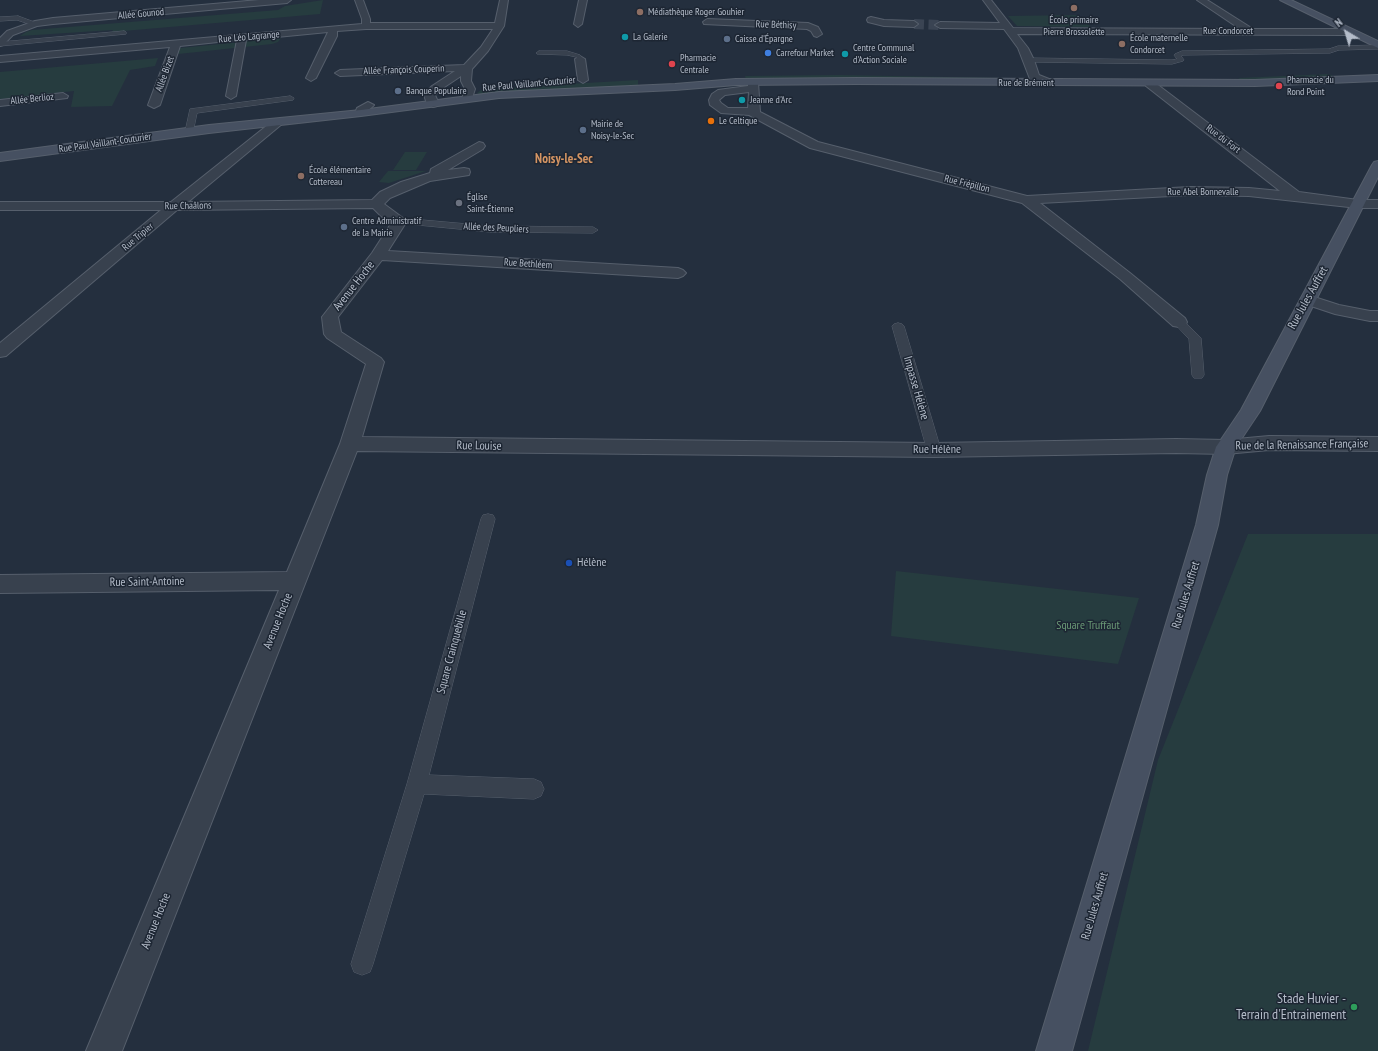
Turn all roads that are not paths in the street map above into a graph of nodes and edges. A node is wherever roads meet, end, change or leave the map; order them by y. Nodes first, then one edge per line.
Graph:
1 (287, 0) edge
2 (359, 0) edge
3 (504, 0) edge
4 (583, 0) edge
5 (987, 0) edge
6 (1201, 0) edge
7 (1284, 0) edge
8 (0, 19) edge
9 (871, 20) dead end
10 (707, 22) dead end
11 (35, 24) junction
12 (578, 24) dead end
13 (914, 24) tunnel mouth
14 (940, 25) tunnel mouth
15 (366, 26) junction
16 (499, 26) junction
17 (231, 28) dead end
18 (1009, 28) junction
19 (333, 29) junction
20 (1250, 31) junction
21 (1348, 32) junction
22 (124, 33) dead end
23 (167, 34) dead end
24 (817, 34) dead end
25 (242, 37) junction
26 (228, 39) junction
27 (0, 43) edge
28 (176, 43) junction
29 (162, 44) junction
30 (1378, 46) edge
31 (539, 53) dead end
32 (0, 59) edge
33 (580, 59) joint
34 (1029, 60) junction
35 (467, 68) junction
36 (340, 73) dead end
37 (1377, 73) edge
38 (707, 75) junction
39 (684, 76) junction
40 (1034, 77) junction
41 (311, 78) dead end
42 (1360, 79) junction
43 (583, 80) junction
44 (1378, 81) edge
45 (1050, 83) junction
46 (1150, 84) junction
47 (699, 85) junction
48 (754, 86) junction
49 (675, 87) junction
50 (469, 94) junction
51 (63, 96) dead end
52 (231, 96) dead end
53 (290, 98) dead end
54 (431, 99) junction
55 (0, 103) edge
56 (154, 105) dead end
57 (364, 109) junction
58 (754, 112) junction
59 (278, 122) junction
60 (209, 129) junction
61 (189, 132) junction
62 (478, 146) dead end
63 (0, 157) edge
64 (1378, 165) edge
65 (464, 172) dead end
66 (428, 177) junction
67 (1295, 196) junction
68 (1027, 200) junction
69 (376, 204) junction
70 (1358, 204) junction
71 (1378, 204) edge
72 (0, 206) edge
73 (174, 206) junction
74 (400, 221) junction
75 (593, 230) dead end
76 (378, 255) junction
77 (678, 273) dead end
78 (1308, 300) junction
79 (1378, 316) edge
80 (1179, 322) joint
81 (898, 326) dead end
82 (0, 352) edge
83 (1198, 375) dead end
84 (350, 444) junction
85 (1378, 444) edge
86 (1226, 447) junction
87 (648, 448) joint
88 (934, 450) junction
89 (488, 519) dead end
90 (295, 581) junction
91 (0, 584) edge
92 (417, 784) junction
93 (534, 789) dead end
94 (362, 964) dead end
95 (104, 1051) edge
96 (1054, 1051) edge

1 - 11 street, Allée Gounod
2 - 15 street
3 - 16 street
4 - 12 street
5 - 18 street
6 - 20 street
7 - 21 main road
8 - 11 lane
9 - 13 street
10 - 24 street, Rue Béthisy
11 - 27 street, Allée Gounod
14 - 18 street
15 - 16 street, Rue Léo Lagrange
15 - 19 street, Rue Léo Lagrange
16 - 35 street
17 - 26 street
18 - 20 street, Rue Condorcet
18 - 34 street
19 - 25 street, Rue Léo Lagrange
19 - 41 street
20 - 21 street, Rue Condorcet
21 - 30 main road
22 - 27 lane
23 - 29 street
25 - 26 street, Rue Léo Lagrange
25 - 52 street
26 - 28 street, Rue Léo Lagrange
28 - 29 street, Rue Léo Lagrange
28 - 56 street, Allée Bizet
29 - 32 street, Rue Léo Lagrange
30 - 34 lane
31 - 33 lane
33 - 43 street
34 - 40 street
35 - 36 street, Allée François Couperin
35 - 50 street
35 - 54 street
37 - 40 main road, Rue de Brément
37 - 42 main road, Rue de Brément
38 - 39 main road, Rue de Brément
38 - 40 main road, Rue de Brément
38 - 47 main road
39 - 43 main road, Rue Paul Vaillant-Couturier
39 - 49 main road
40 - 45 street
42 - 44 main road
42 - 46 main road, Rue de Brément
43 - 50 main road, Rue Paul Vaillant-Couturier
45 - 46 main road, Rue de Brément
45 - 48 main road, Rue de Brément
46 - 67 street, Rue du Fort
47 - 48 main road, Rue de Brément
47 - 49 main road, Rue de Brément
48 - 58 street
48 - 58 street
49 - 50 main road, Rue Paul Vaillant-Couturier
50 - 54 main road, Rue Paul Vaillant-Couturier
51 - 55 street, Allée Berlioz
53 - 61 lane
54 - 57 main road, Rue Paul Vaillant-Couturier
57 - 59 main road, Rue Paul Vaillant-Couturier
57 - 60 main road, Rue Paul Vaillant-Couturier
58 - 68 street, Rue Frépillon
59 - 60 main road, Rue Paul Vaillant-Couturier
59 - 73 street, Rue Tripier
60 - 61 main road, Rue Paul Vaillant-Couturier
61 - 63 main road, Rue Paul Vaillant-Couturier
62 - 66 street
64 - 70 main road, Rue Jules Auffret
65 - 66 street
66 - 69 street
67 - 68 street, Rue Abel Bonnevalle
67 - 70 street, Rue Abel Bonnevalle
68 - 80 street, Rue Frépillon
69 - 73 street, Rue Chaâlons
69 - 74 street
70 - 71 street, Rue Abel Bonnevalle
70 - 78 main road, Rue Jules Auffret
72 - 73 street, Rue Chaâlons
73 - 82 street, Rue Tripier
74 - 75 lane, Allée des Peupliers
74 - 76 street, Avenue Hoche
76 - 77 street, Rue Bethléem
76 - 84 street, Avenue Hoche
78 - 79 street
78 - 86 main road, Rue Jules Auffret
80 - 83 lane
81 - 88 lane, Impasse Hélène
84 - 87 street, Rue Louise
84 - 90 street, Avenue Hoche
85 - 86 street, Rue de la Renaissance Française
86 - 88 street, Rue Hélène
86 - 96 main road, Rue Jules Auffret
87 - 88 street, Rue Hélène
89 - 92 lane, Square Crainquebille
90 - 91 street, Rue Saint-Antoine
90 - 95 street, Avenue Hoche
92 - 93 lane
92 - 94 lane, Square Crainquebille

